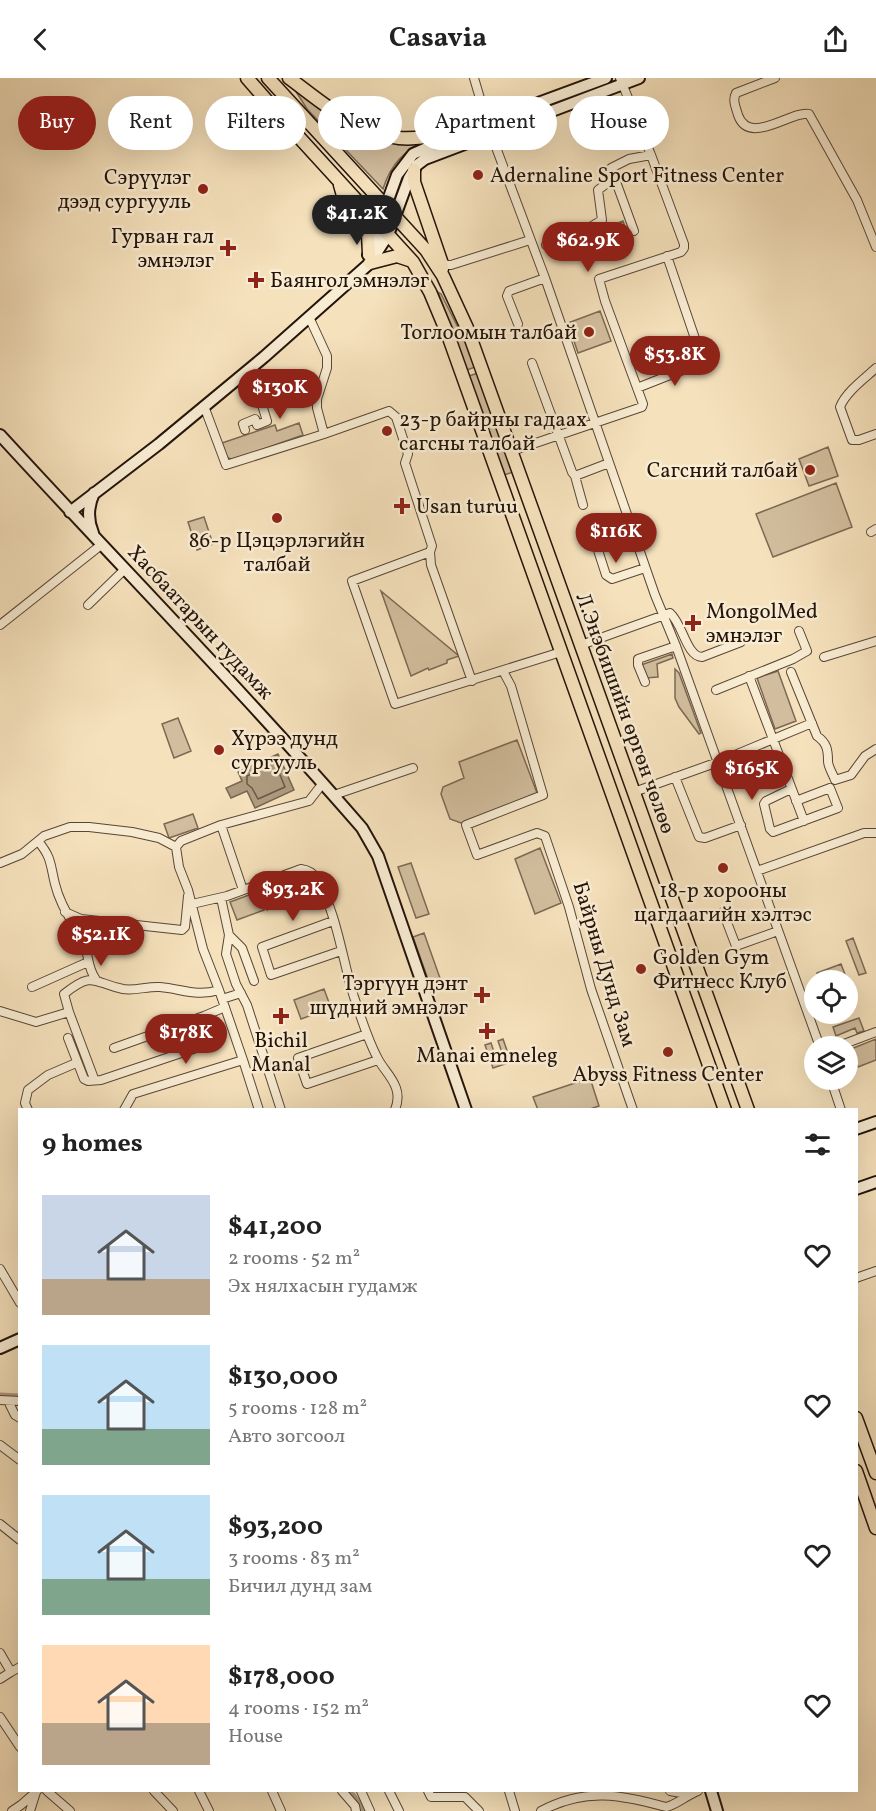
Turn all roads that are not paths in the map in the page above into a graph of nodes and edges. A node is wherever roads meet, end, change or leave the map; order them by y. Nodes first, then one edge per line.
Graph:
1 (247, 78) edge
2 (268, 78) edge
3 (289, 78) edge
4 (474, 78) edge
5 (606, 78) edge
6 (639, 78) edge
7 (775, 78) edge
8 (621, 81) edge
9 (479, 96) edge
10 (557, 96) edge
11 (557, 107) edge
12 (414, 136) edge
13 (422, 150) edge
14 (448, 150) edge
15 (496, 150) edge
16 (651, 155) junction
17 (414, 170) junction
18 (614, 178) junction
19 (339, 181) junction
20 (387, 207) junction
21 (396, 216) junction
22 (379, 225) junction
23 (634, 231) dead end
24 (388, 235) junction
25 (530, 240) junction
26 (546, 245) dead end
27 (876, 247) edge
28 (667, 256) junction
29 (370, 259) junction
30 (441, 261) junction
31 (413, 262) junction
32 (545, 278) junction
33 (444, 279) junction
34 (430, 292) junction
35 (309, 317) junction
36 (518, 324) dead end
37 (531, 363) dead end
38 (876, 368) edge
39 (637, 388) junction
40 (258, 392) dead end
41 (204, 406) junction
42 (595, 422) junction
43 (245, 430) dead end
44 (324, 434) junction
45 (558, 434) junction
46 (876, 434) edge
47 (0, 435) edge
48 (512, 451) junction
49 (609, 464) junction
50 (575, 476) junction
51 (95, 490) junction
52 (583, 505) dead end
53 (532, 509) junction
54 (70, 512) junction
55 (513, 516) junction
56 (99, 541) junction
57 (596, 544) dead end
58 (430, 552) junction
59 (645, 568) junction
60 (125, 569) junction
61 (88, 605) dead end
62 (664, 615) junction
63 (0, 625) edge
64 (799, 631) dead end
65 (876, 641) edge
66 (741, 642) dead end
67 (580, 645) junction
68 (676, 646) junction
69 (561, 652) junction
70 (824, 657) dead end
71 (503, 671) junction
72 (791, 672) dead end
73 (749, 676) junction
74 (472, 681) junction
75 (645, 682) dead end
76 (716, 690) dead end
77 (812, 723) junction
78 (772, 738) junction
79 (876, 749) edge
80 (718, 762) junction
81 (413, 768) dead end
82 (675, 777) junction
83 (323, 783) junction
84 (791, 789) junction
85 (634, 792) junction
86 (334, 795) junction
87 (796, 801) junction
88 (804, 821) junction
89 (221, 825) junction
90 (741, 825) junction
91 (876, 833) edge
92 (38, 841) junction
93 (176, 848) junction
94 (0, 863) edge
95 (757, 871) junction
96 (188, 890) junction
97 (243, 890) junction
98 (221, 898) junction
99 (192, 904) junction
100 (65, 912) junction
101 (723, 912) dead end
102 (333, 921) junction
103 (778, 931) junction
104 (229, 935) junction
105 (685, 937) junction
106 (665, 941) junction
107 (341, 951) junction
108 (88, 962) junction
109 (94, 978) junction
110 (254, 981) dead end
111 (32, 987) dead end
112 (241, 993) junction
113 (222, 999) junction
114 (0, 1011) edge
115 (69, 1011) junction
116 (204, 1016) junction
117 (876, 1032) edge
118 (367, 1034) junction
119 (816, 1036) edge
120 (68, 1038) dead end
121 (858, 1039) edge
122 (114, 1048) dead end
123 (243, 1060) junction
124 (378, 1060) junction
125 (76, 1063) junction
126 (93, 1076) dead end
127 (834, 1090) edge
128 (130, 1106) edge
129 (27, 1108) edge
130 (258, 1108) edge
131 (280, 1108) edge
132 (396, 1108) edge
133 (465, 1108) edge
134 (632, 1108) edge
135 (724, 1108) edge
136 (747, 1108) edge
137 (840, 1108) edge
138 (876, 1122) edge
139 (858, 1128) edge
140 (876, 1182) edge
141 (858, 1188) edge
142 (0, 1269) edge
143 (876, 1271) edge
144 (858, 1277) edge
145 (18, 1300) edge
146 (18, 1340) edge
147 (0, 1348) edge
148 (4, 1400) edge
149 (18, 1417) edge
150 (858, 1424) edge
151 (0, 1445) edge
152 (18, 1458) edge
153 (876, 1473) edge
154 (858, 1474) edge
155 (876, 1479) edge
156 (0, 1524) edge
157 (876, 1528) edge
158 (18, 1538) edge
159 (0, 1653) edge
160 (18, 1668) edge
161 (11, 1672) junction
162 (0, 1679) edge
163 (0, 1718) edge
164 (18, 1744) edge
165 (36, 1792) edge
166 (37, 1792) edge
167 (48, 1792) edge
168 (155, 1792) edge
169 (200, 1792) edge
170 (272, 1792) edge
171 (343, 1792) edge
172 (361, 1792) edge
173 (390, 1792) edge
174 (428, 1792) edge
175 (509, 1792) edge
176 (675, 1792) edge
177 (696, 1792) edge
178 (711, 1792) edge
179 (464, 1794) edge
180 (689, 1795) junction
181 (12, 1811) edge
182 (30, 1811) edge
183 (70, 1811) edge
184 (173, 1811) edge
185 (209, 1811) edge
186 (281, 1811) edge
187 (356, 1811) edge
188 (370, 1811) edge
189 (399, 1811) edge
190 (479, 1811) edge
191 (515, 1811) edge
192 (541, 1811) edge
193 (717, 1811) edge

1 - 19 main road, Л.Энэбишийн өргөн чөлөө
2 - 20 main road, Л.Энэбишийн өргөн чөлөө
3 - 12 main road
4 - 9 street
5 - 10 street
6 - 8 street
7 - 27 street
8 - 11 street
8 - 16 street
13 - 20 street
14 - 17 street
15 - 25 street
16 - 18 street
16 - 28 street
17 - 21 street
17 - 30 main road
18 - 23 street
18 - 26 street
19 - 22 main road, Л.Энэбишийн өргөн чөлөө
19 - 29 main road
20 - 21 main road, Л.Энэбишийн өргөн чөлөө
20 - 22 street
21 - 24 street
21 - 33 main road, Л.Энэбишийн өргөн чөлөө
22 - 24 main road, Л.Энэбишийн өргөн чөлөө
22 - 29 street
24 - 29 street
24 - 31 main road, Л.Энэбишийн өргөн чөлөө
25 - 30 street
25 - 32 street
28 - 39 street
28 - 39 street
29 - 31 main road
29 - 35 street
30 - 33 main road
31 - 34 main road, Л.Энэбишийн өргөн чөлөө
32 - 36 street
32 - 42 street
33 - 34 main road
33 - 48 main road, Л.Энэбишийн өргөн чөлөө
34 - 55 main road, Л.Энэбишийн өргөн чөлөө
35 - 41 street
35 - 44 street
37 - 45 street
38 - 46 street
39 - 42 street
40 - 43 street
41 - 44 street
41 - 51 street
42 - 45 street
42 - 49 street
44 - 58 street
45 - 48 street
45 - 50 street
47 - 54 street, Хасбаатарын гудамж
48 - 53 main road, Л.Энэбишийн өргөн чөлөө
49 - 50 street
49 - 59 street
50 - 52 street
51 - 54 street
51 - 56 street
53 - 55 main road
53 - 67 main road, Л.Энэбишийн өргөн чөлөө
54 - 56 street, Хасбаатарын гудамж
55 - 69 main road, Л.Энэбишийн өргөн чөлөө
56 - 60 street, Хасбаатарын гудамж
56 - 63 street
57 - 59 street
58 - 74 street
58 - 74 street
59 - 62 street
60 - 61 street
60 - 83 street, Хасбаатарын гудамж
62 - 66 street
62 - 67 street
62 - 68 street
64 - 73 street
65 - 70 street
67 - 85 main road, Л.Энэбишийн өргөн чөлөө
68 - 75 street
68 - 80 street
69 - 71 street
69 - 106 main road, Л.Энэбишийн өргөн чөлөө
71 - 74 street
71 - 134 street, Байрны Дунд Зам
72 - 77 street
73 - 76 street
73 - 78 street
77 - 78 street
77 - 79 street
78 - 80 street
78 - 84 street
80 - 82 street
80 - 90 street
81 - 86 street
82 - 85 street
82 - 90 street
83 - 86 street, Хасбаатарын гудамж
83 - 89 street
84 - 87 street
84 - 88 street
85 - 105 main road, Л.Энэбишийн өргөн чөлөө
86 - 133 street, Хасбаатарын гудамж
87 - 88 street
87 - 88 street
89 - 93 street
89 - 97 street
90 - 95 street
91 - 95 street
92 - 93 street
92 - 94 street
92 - 100 street
93 - 96 street
95 - 103 street
96 - 99 street
96 - 100 street
97 - 98 street
97 - 102 street
98 - 99 street
98 - 104 street
99 - 113 street
100 - 108 street
101 - 103 street
102 - 107 street
102 - 107 street
103 - 119 street
104 - 110 street
104 - 112 street
105 - 106 main road
105 - 136 main road, Л.Энэбишийн өргөн чөлөө
106 - 135 main road, Л.Энэбишийн өргөн чөлөө
107 - 118 street
108 - 109 street
108 - 111 street
109 - 113 street
109 - 115 street
112 - 113 street
112 - 131 street
113 - 116 street
113 - 123 street
114 - 115 street
115 - 126 street
116 - 122 street
116 - 125 street
117 - 121 street
118 - 124 street
118 - 124 street
120 - 125 street
123 - 128 street
123 - 130 street
124 - 132 street
125 - 129 street
127 - 137 street
138 - 139 street
140 - 141 street
142 - 145 street
143 - 144 street
146 - 147 street
148 - 149 street
150 - 153 main road
151 - 152 street
154 - 155 main road
154 - 157 main road
156 - 158 street
159 - 161 street
160 - 161 street
161 - 162 street
163 - 164 street
165 - 181 street
166 - 182 street
167 - 183 street
168 - 184 street
169 - 185 street
170 - 186 street
171 - 187 street
172 - 188 street
173 - 189 street
174 - 179 street
175 - 191 street
176 - 180 street
177 - 180 street
178 - 193 street
179 - 190 street
180 - 192 street

